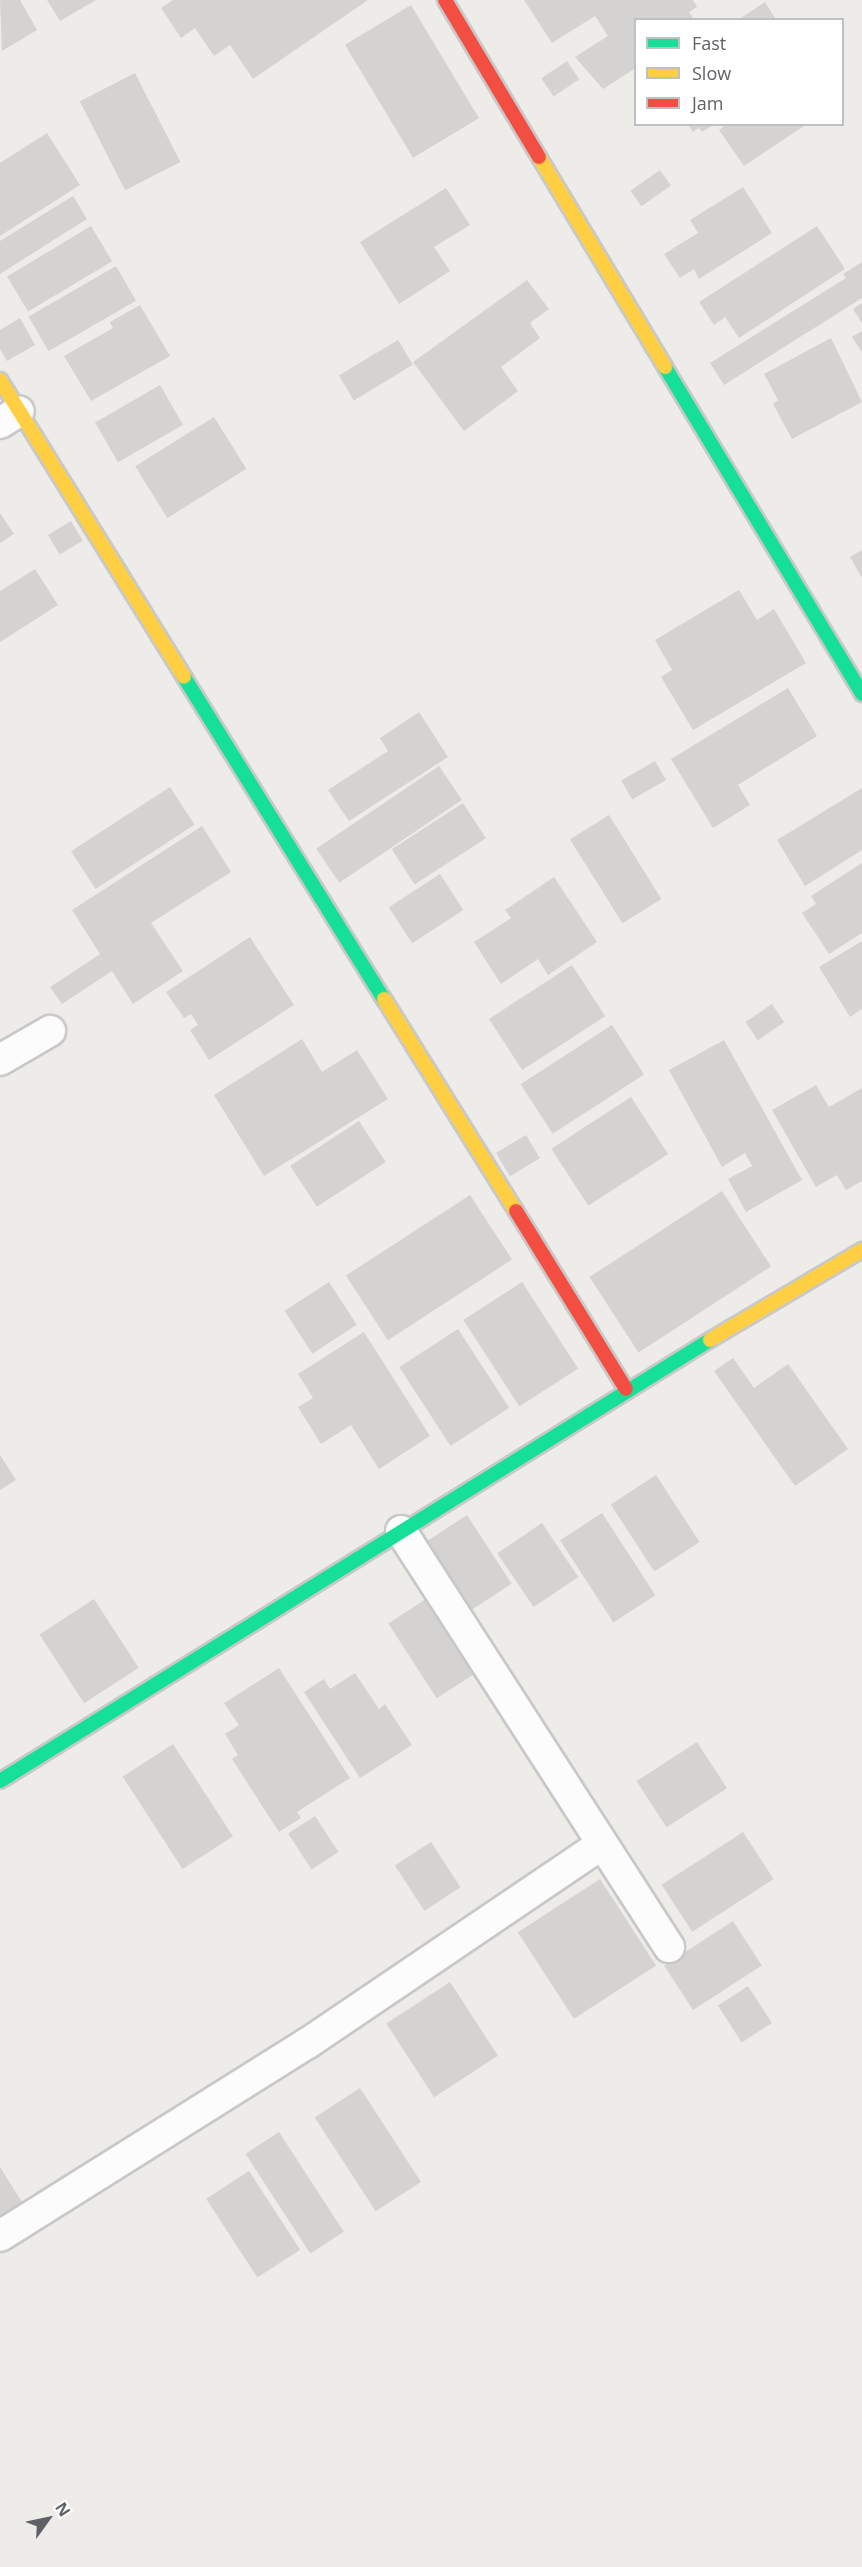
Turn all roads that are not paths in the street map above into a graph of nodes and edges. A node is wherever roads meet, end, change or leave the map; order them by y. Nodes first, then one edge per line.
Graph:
1 (445, 0) edge
2 (0, 380) edge
3 (10, 417) edge
4 (862, 694) edge
5 (50, 1031) dead end
6 (0, 1060) edge
7 (862, 1250) edge
8 (626, 1389) junction
9 (401, 1531) junction
10 (0, 1781) edge
11 (602, 1844) junction
12 (669, 1947) dead end
13 (0, 2236) edge

1 - 4 street
2 - 3 street
3 - 8 street
5 - 6 street
7 - 8 street
8 - 9 street
9 - 10 street
9 - 11 street
11 - 12 street
11 - 13 street

